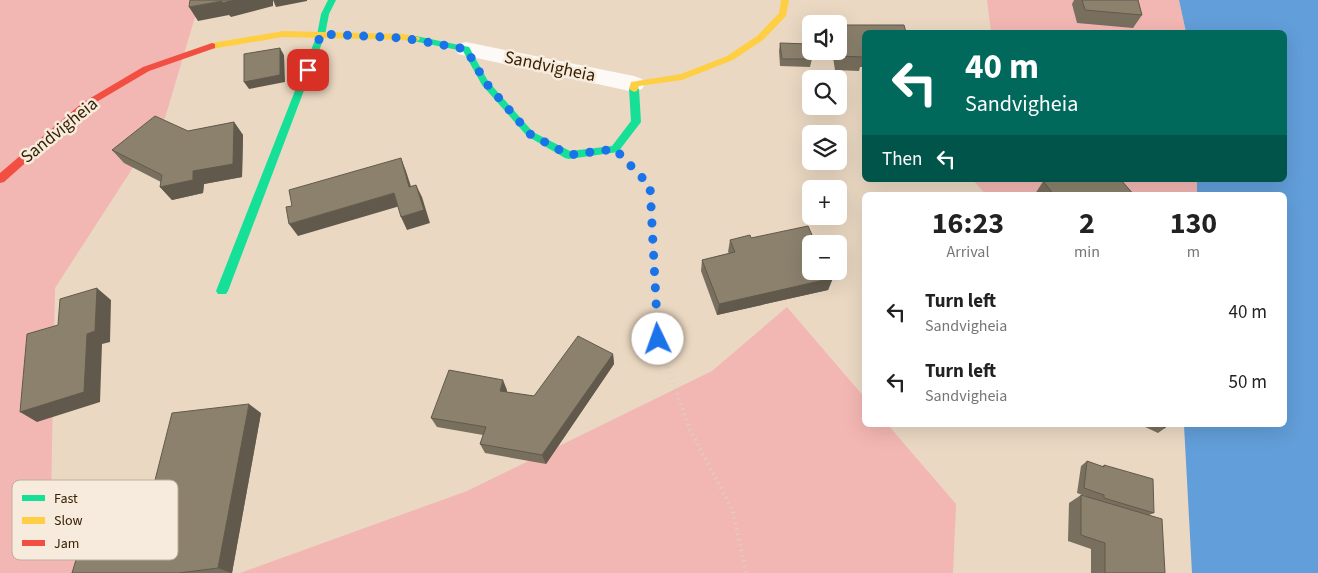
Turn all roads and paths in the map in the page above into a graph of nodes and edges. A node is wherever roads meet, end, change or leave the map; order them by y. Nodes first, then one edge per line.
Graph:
1 (332, 0) edge
2 (785, 0) edge
3 (321, 34) junction
4 (466, 49) junction
5 (634, 84) junction
6 (615, 149) junction
7 (0, 179) edge
8 (222, 291) dead end
9 (746, 573) edge

1 - 3 street
2 - 5 street, Sandvigheia
3 - 4 street, Sandvigheia
3 - 7 street, Sandvigheia
3 - 8 street
4 - 5 street, Sandvigheia
4 - 6 street, Sandvigheia
5 - 6 street
6 - 9 path

